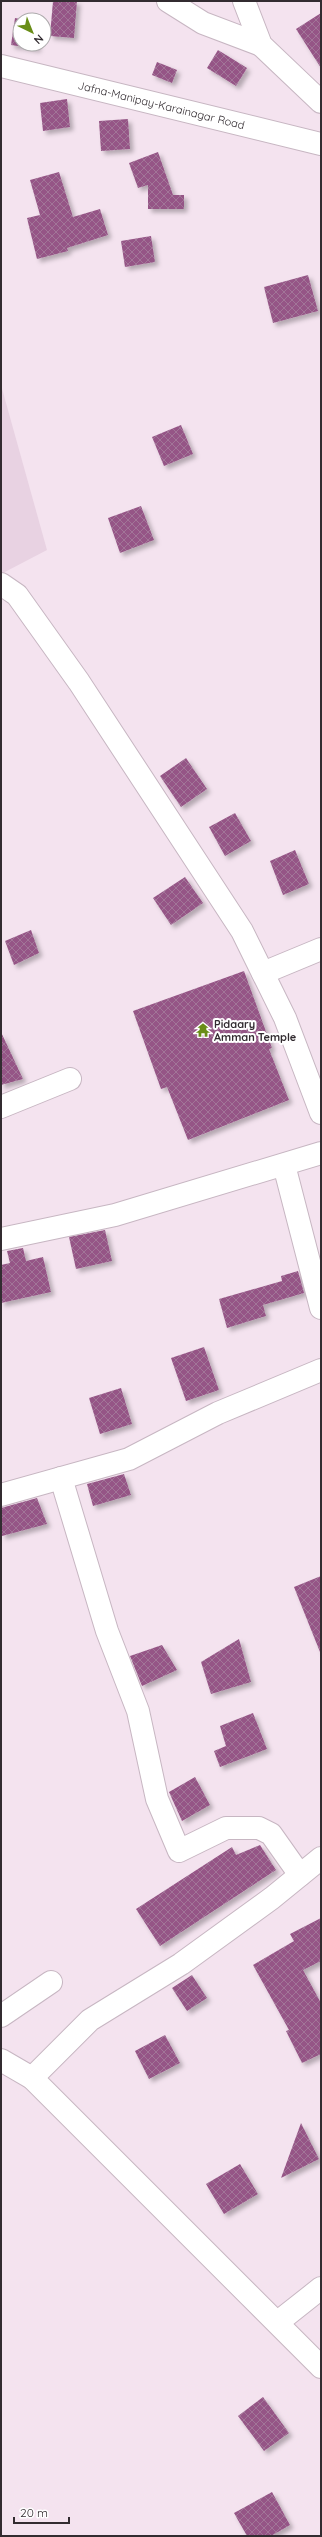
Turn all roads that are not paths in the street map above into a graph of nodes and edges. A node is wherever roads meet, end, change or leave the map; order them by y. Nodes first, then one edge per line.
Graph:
1 (168, 1) edge
2 (244, 1) edge
3 (260, 45) junction
4 (1, 66) edge
5 (321, 102) edge
6 (321, 144) edge
7 (1, 584) edge
8 (321, 949) edge
9 (263, 973) junction
10 (70, 1079) dead end
11 (1, 1107) edge
12 (321, 1113) edge
13 (321, 1153) edge
14 (284, 1165) junction
15 (1, 1239) edge
16 (321, 1308) edge
17 (321, 1370) edge
18 (61, 1478) junction
19 (1, 1495) edge
20 (321, 1858) edge
21 (300, 1875) junction
22 (51, 1982) dead end
23 (1, 2016) edge
24 (1, 2060) edge
25 (32, 2078) junction
26 (321, 2288) edge
27 (278, 2322) junction
28 (317, 2355) edge

1 - 3 street
2 - 3 street
3 - 5 street
4 - 6 street, Jafna-Manipay-Karainagar Road
7 - 9 street
8 - 9 street
9 - 12 street
10 - 11 street
13 - 14 street
14 - 15 street
14 - 16 street
17 - 18 street
18 - 19 street
18 - 21 street
20 - 21 street
21 - 25 street
22 - 23 street
24 - 25 street
25 - 27 street
26 - 27 street
27 - 28 street

